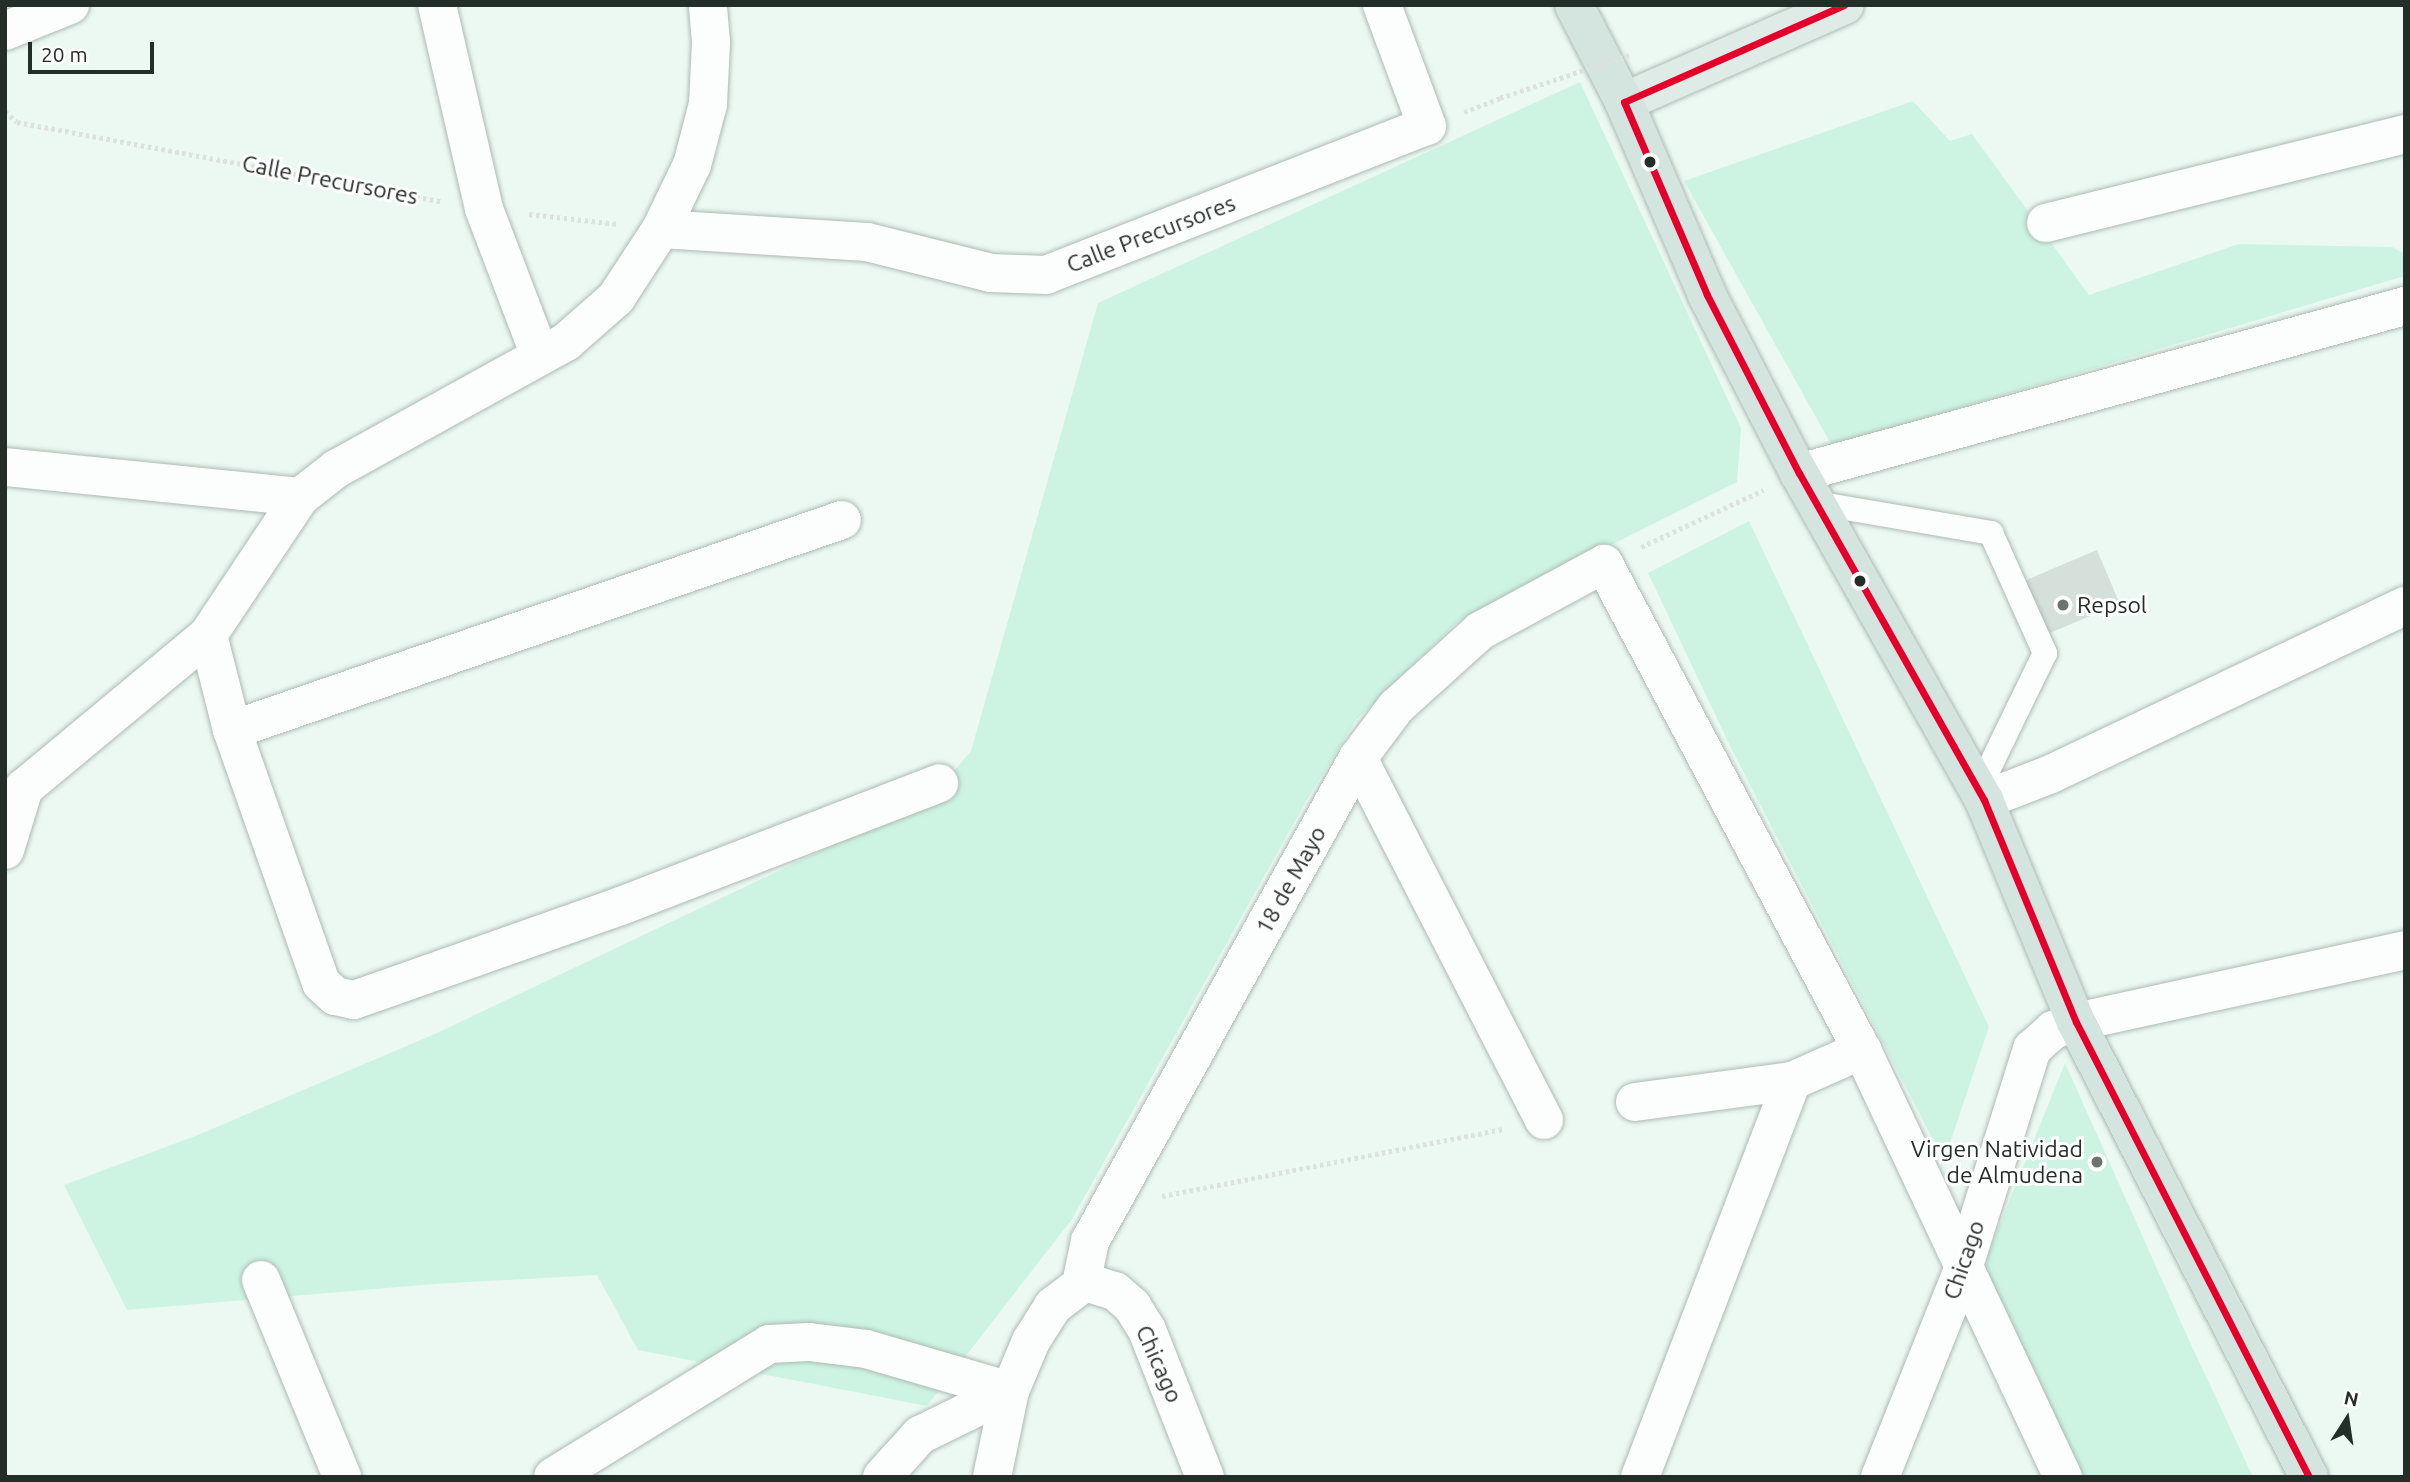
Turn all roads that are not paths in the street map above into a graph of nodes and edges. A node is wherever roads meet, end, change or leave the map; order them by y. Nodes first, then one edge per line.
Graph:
1 (70, 5) edge
2 (437, 5) edge
3 (708, 5) edge
4 (1382, 5) edge
5 (1574, 5) edge
6 (1845, 5) edge
7 (5, 32) edge
8 (1623, 102) junction
9 (2405, 134) edge
10 (2046, 223) dead end
11 (661, 229) junction
12 (2405, 306) edge
13 (540, 356) junction
14 (5, 467) edge
15 (1807, 488) junction
16 (300, 497) junction
17 (842, 520) dead end
18 (2405, 606) edge
19 (208, 635) junction
20 (232, 730) junction
21 (1358, 758) junction
22 (939, 783) dead end
23 (1981, 795) junction
24 (5, 850) edge
25 (2405, 950) edge
26 (2076, 1022) junction
27 (1862, 1050) junction
28 (1792, 1081) junction
29 (1635, 1102) dead end
30 (1544, 1120) road end
31 (1963, 1269) junction
32 (261, 1280) dead end
33 (1080, 1284) junction
34 (1010, 1391) junction
35 (342, 1477) edge
36 (554, 1477) edge
37 (882, 1477) edge
38 (992, 1477) edge
39 (1205, 1477) edge
40 (1640, 1477) edge
41 (1880, 1477) edge
42 (2063, 1477) edge
43 (2309, 1477) edge

1 - 7 street
2 - 13 street
3 - 11 street
4 - 11 street, Calle Precursores
5 - 8 highway
6 - 8 main road
8 - 15 highway
9 - 10 street
11 - 13 street
12 - 15 street
13 - 16 street
14 - 16 street
15 - 23 highway
15 - 23 lane
16 - 19 street
17 - 20 street
18 - 23 street
19 - 20 street
19 - 24 street
20 - 22 street
21 - 27 street, 18 de Mayo
21 - 30 street
21 - 33 street, 18 de Mayo
23 - 26 highway
25 - 26 street, Chicago
26 - 31 street, Chicago
26 - 43 highway
27 - 28 street
27 - 31 street
28 - 29 street
28 - 40 street
31 - 41 street, Chicago
31 - 42 street
32 - 35 street
33 - 34 street
33 - 39 street, Chicago
34 - 36 street
34 - 37 street
34 - 38 street

